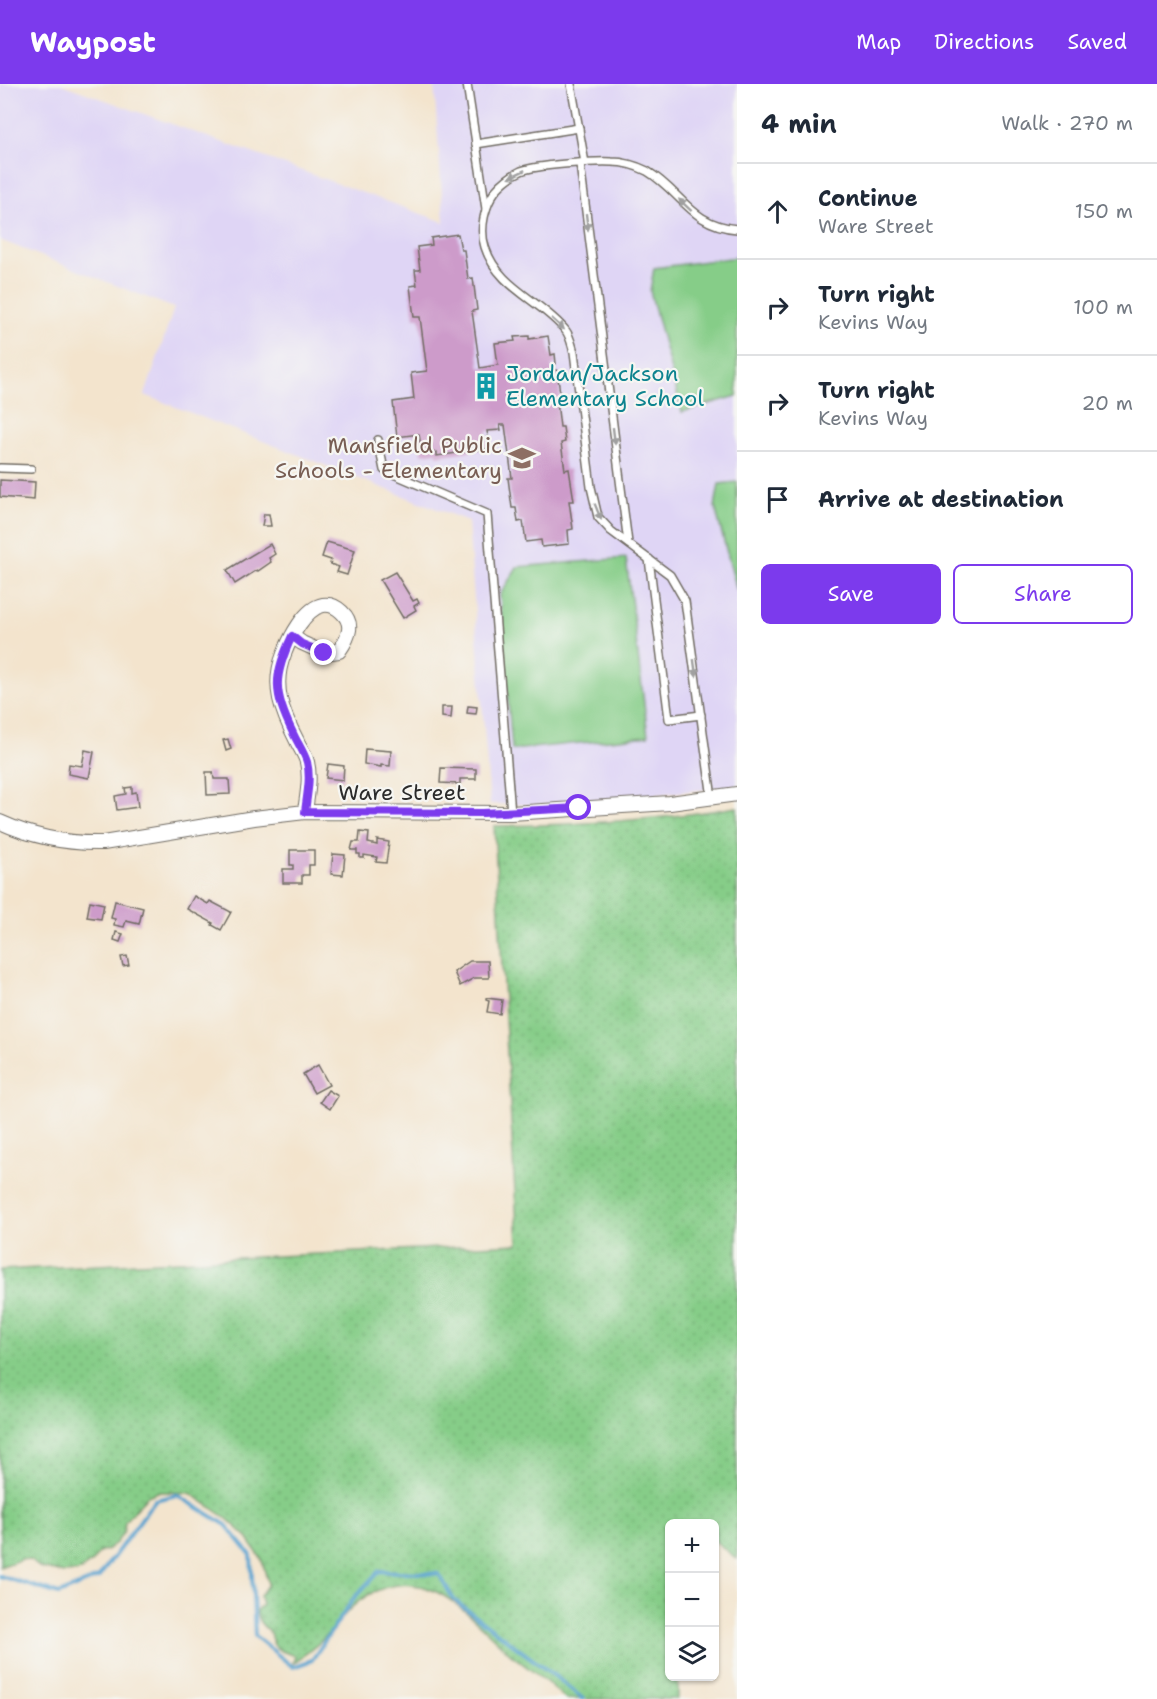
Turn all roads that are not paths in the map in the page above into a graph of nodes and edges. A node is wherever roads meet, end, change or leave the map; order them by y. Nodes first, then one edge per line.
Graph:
1 (467, 84) edge
2 (571, 84) edge
3 (579, 128) junction
4 (476, 144) junction
5 (580, 164) junction
6 (486, 211) junction
7 (737, 229) edge
8 (378, 440) dead end
9 (0, 468) edge
10 (31, 469) dead end
11 (628, 543) junction
12 (649, 559) junction
13 (292, 636) dead end
14 (701, 715) junction
15 (737, 794) edge
16 (712, 798) junction
17 (305, 812) junction
18 (511, 813) junction
19 (0, 822) edge

1 - 4 lane
2 - 3 lane
3 - 4 lane
3 - 5 lane
4 - 6 lane
5 -> 6 lane
7 -> 5 lane
5 -> 11 lane
6 -> 11 lane
8 - 18 lane
9 - 10 lane
11 - 12 lane
12 -> 14 lane
12 - 14 lane
13 - 17 street
14 - 16 lane
15 - 16 street, Ware Street
16 - 18 street, Ware Street
17 - 18 street, Ware Street
17 - 19 street, Ware Street

